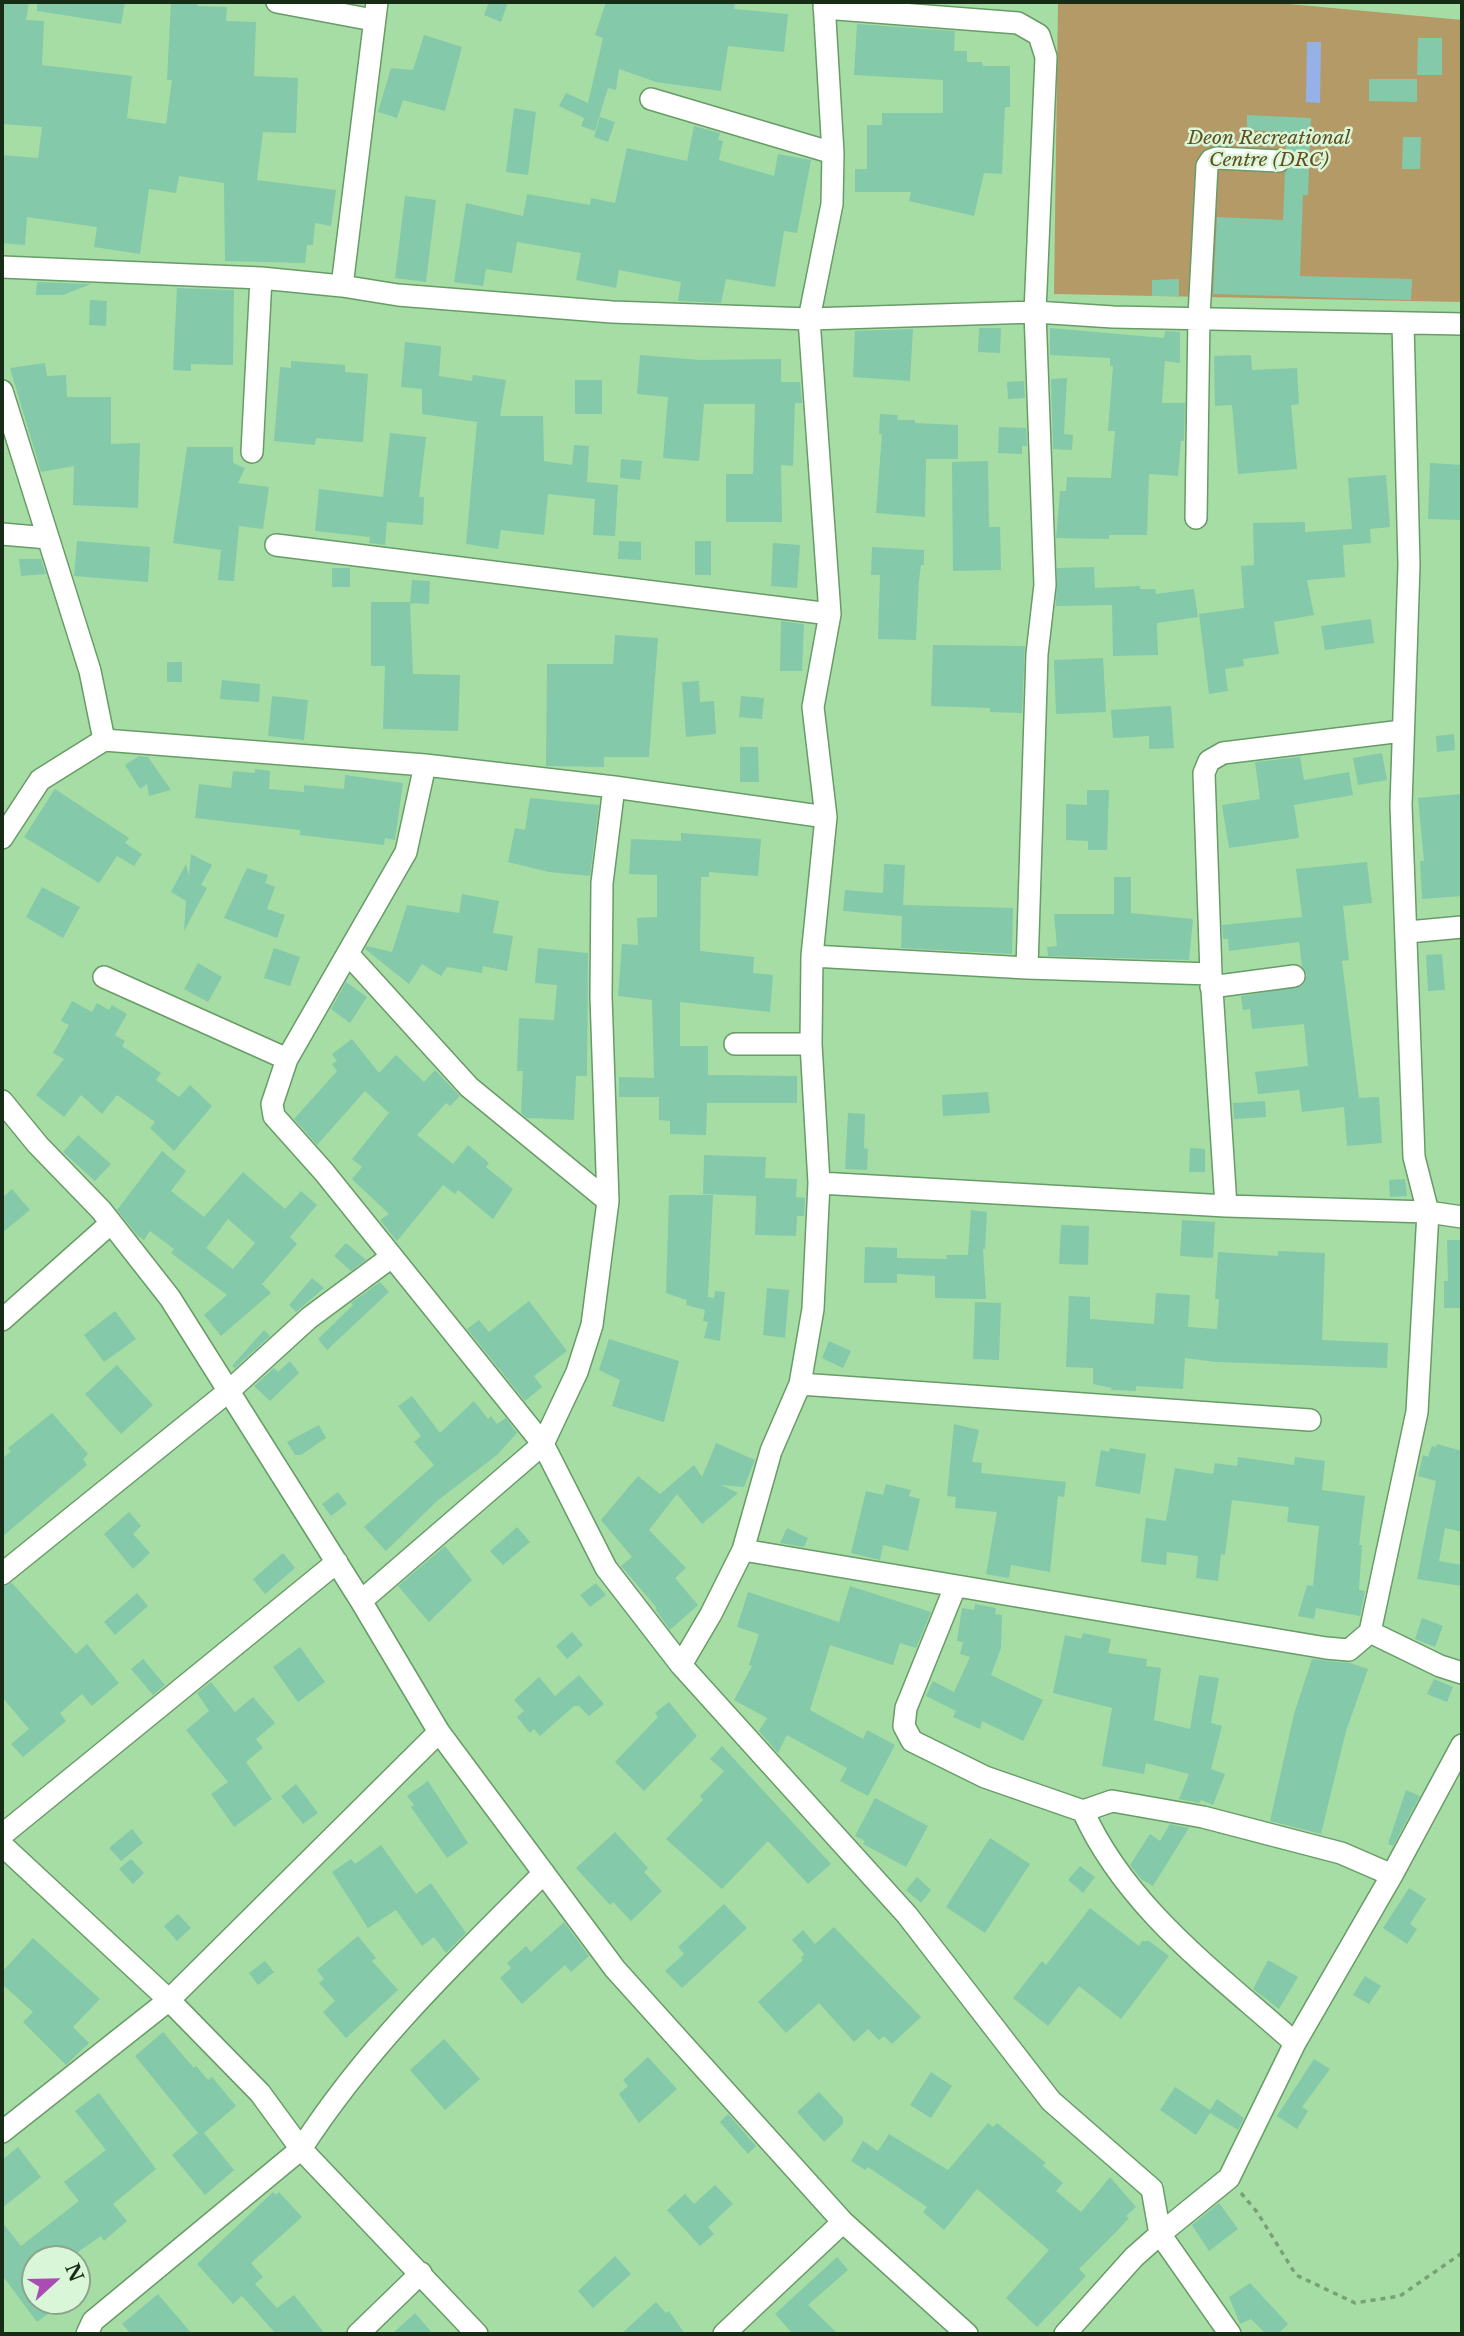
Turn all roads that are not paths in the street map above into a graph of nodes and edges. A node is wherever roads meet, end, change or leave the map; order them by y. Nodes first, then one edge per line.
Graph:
1 (277, 2) edge
2 (824, 5) edge
3 (375, 11) edge
4 (651, 99) dead end
5 (833, 153) junction
6 (1279, 161) dead end
7 (2, 267) edge
8 (261, 278) junction
9 (342, 286) junction
10 (1035, 312) junction
11 (1199, 316) junction
12 (809, 319) junction
13 (1403, 323) junction
14 (1462, 324) edge
15 (2, 391) edge
16 (252, 452) dead end
17 (1196, 518) dead end
18 (2, 534) edge
19 (48, 538) junction
20 (276, 545) dead end
21 (830, 614) junction
22 (1402, 731) junction
23 (104, 740) junction
24 (425, 765) junction
25 (614, 787) junction
26 (826, 817) junction
27 (2, 838) edge
28 (1462, 927) edge
29 (1408, 932) junction
30 (349, 955) junction
31 (811, 956) junction
32 (1027, 968) junction
33 (1294, 976) dead end
34 (104, 977) dead end
35 (1211, 980) junction
36 (735, 1044) dead end
37 (811, 1044) junction
38 (287, 1059) junction
39 (2, 1101) edge
40 (819, 1183) junction
41 (608, 1201) junction
42 (1226, 1206) junction
43 (1428, 1212) junction
44 (1462, 1217) edge
45 (111, 1223) junction
46 (390, 1258) junction
47 (2, 1320) edge
48 (800, 1384) junction
49 (230, 1390) junction
50 (1310, 1420) dead end
51 (542, 1444) junction
52 (743, 1550) junction
53 (337, 1562) junction
54 (2, 1574) edge
55 (956, 1587) junction
56 (361, 1601) junction
57 (1370, 1632) junction
58 (681, 1665) junction
59 (1462, 1673) edge
60 (439, 1732) junction
61 (1462, 1745) edge
62 (1083, 1811) junction
63 (2, 1835) edge
64 (2, 1845) edge
65 (544, 1873) junction
66 (1392, 1875) junction
67 (169, 2000) junction
68 (1295, 2043) junction
69 (2, 2132) edge
70 (301, 2149) junction
71 (843, 2222) junction
72 (1160, 2234) junction
73 (421, 2273) junction
74 (87, 2334) edge
75 (358, 2334) edge
76 (477, 2334) edge
77 (724, 2334) edge
78 (967, 2334) edge
79 (1065, 2334) edge
80 (1230, 2334) edge

1 - 3 street
2 - 5 street
2 - 10 street
3 - 9 street
4 - 5 street
5 - 12 street
6 - 11 street
7 - 8 street
8 - 9 street
8 - 16 street
9 - 12 street
10 - 11 street
10 - 12 street
10 - 32 street
11 - 13 street
11 - 17 street
12 - 21 street
13 - 14 street
13 - 22 street
15 - 19 street
18 - 19 street
19 - 23 street
20 - 21 street
21 - 26 street
22 - 29 street
22 - 35 street
23 - 24 street
23 - 27 street
24 - 25 street
24 - 30 street
25 - 26 street
25 - 41 street
26 - 31 street
28 - 29 street
29 - 43 street
30 - 38 street
30 - 41 street
31 - 32 street
31 - 37 street
32 - 35 street
33 - 35 street
34 - 38 street
35 - 42 street
36 - 37 street
37 - 40 street
38 - 46 street
39 - 45 street
40 - 42 street
40 - 48 street
41 - 51 street
42 - 43 street
43 - 44 street
43 - 57 street
45 - 47 street
45 - 49 street
46 - 49 street
46 - 51 street
48 - 50 street
48 - 52 street
49 - 53 street
49 - 54 street
51 - 56 street
51 - 58 street
52 - 55 street
52 - 58 street
53 - 56 street
53 - 63 street
55 - 57 street
55 - 62 street
56 - 60 street
57 - 59 street
58 - 72 street
60 - 65 street
60 - 67 street
61 - 66 street
62 - 66 street
62 - 68 street
64 - 67 street
65 - 70 street
65 - 71 street
66 - 68 street
67 - 69 street
67 - 70 street
68 - 72 street
70 - 73 street
70 - 74 street
71 - 77 street
71 - 78 street
72 - 79 street
72 - 80 street
73 - 75 street
73 - 76 street

